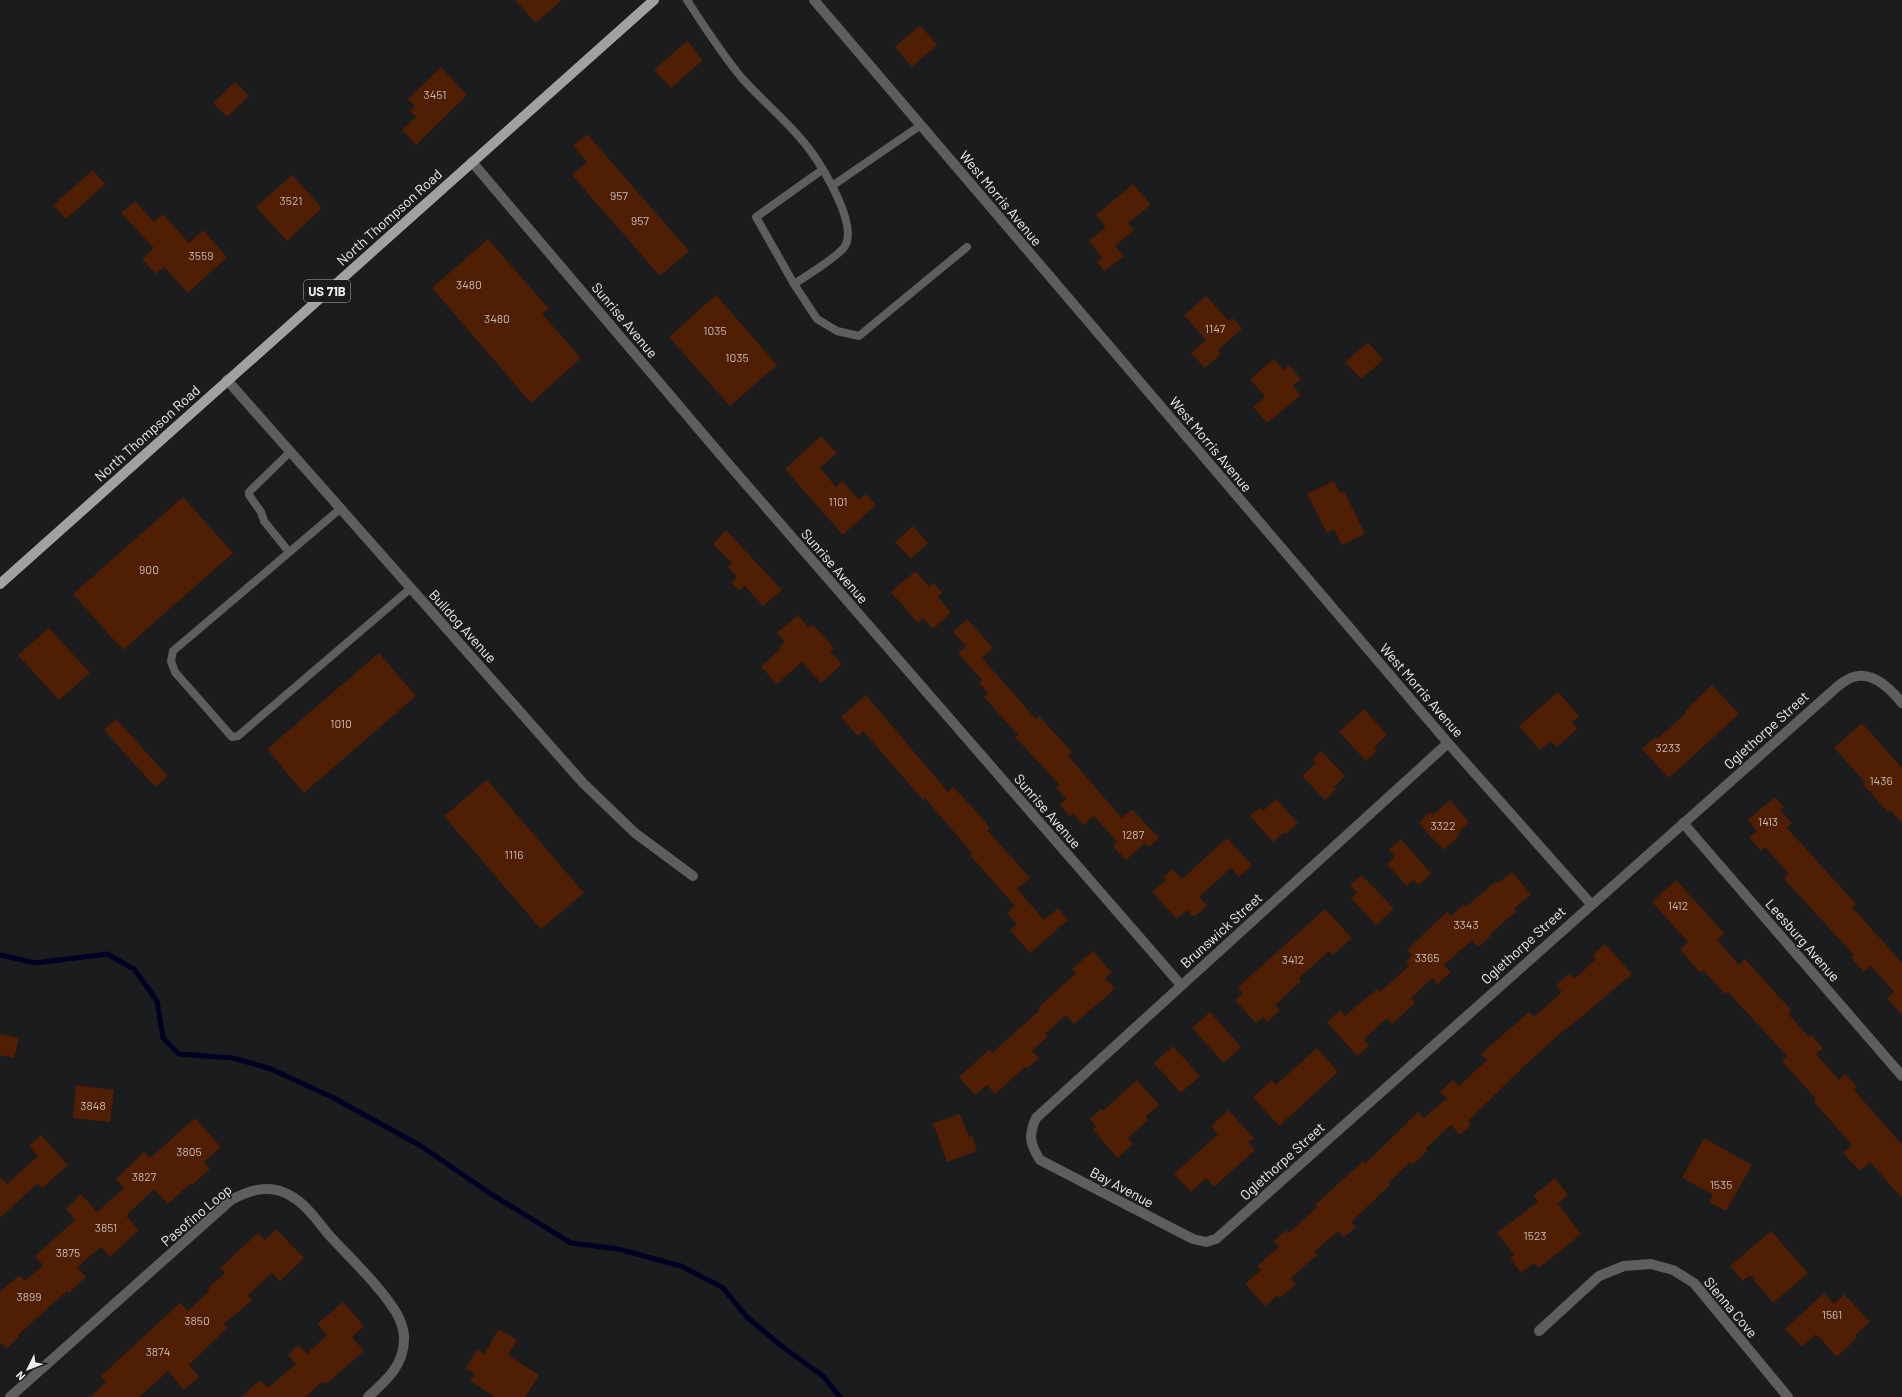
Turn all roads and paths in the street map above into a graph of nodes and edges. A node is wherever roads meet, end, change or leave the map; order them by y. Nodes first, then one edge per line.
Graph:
1 (654, 0) edge
2 (687, 0) edge
3 (814, 0) edge
4 (921, 125) junction
5 (472, 162) junction
6 (822, 170) junction
7 (832, 186) junction
8 (967, 247) dead end
9 (794, 284) junction
10 (227, 380) junction
11 (290, 452) junction
12 (340, 508) junction
13 (289, 552) junction
14 (0, 584) edge
15 (411, 588) junction
16 (1902, 703) edge
17 (1448, 743) junction
18 (1683, 823) junction
19 (693, 876) dead end
20 (1591, 904) junction
21 (1182, 985) junction
22 (1902, 1076) edge
23 (1032, 1147) joint
24 (1206, 1242) joint
25 (1539, 1331) dead end
26 (10, 1397) edge
27 (368, 1397) edge
28 (1788, 1397) edge

1 - 5 main road, North Thompson Road / US 71B
2 - 6 lane
3 - 4 street, West Morris Avenue
4 - 7 lane
4 - 17 street, West Morris Avenue
5 - 10 main road, North Thompson Road / US 71B
5 - 21 street, Sunrise Avenue
6 - 7 lane
6 - 9 lane
7 - 9 lane
8 - 9 lane
10 - 11 street, Bulldog Avenue
10 - 14 main road, North Thompson Road / US 71B
11 - 12 street, Bulldog Avenue
11 - 13 lane
12 - 13 lane
12 - 15 street, Bulldog Avenue
13 - 15 lane
15 - 19 street, Bulldog Avenue
16 - 18 street, Oglethorpe Street
17 - 20 street, West Morris Avenue
17 - 21 street, Brunswick Street
18 - 20 street, Oglethorpe Street
18 - 22 street, Leesburg Avenue
20 - 24 street, Oglethorpe Street
21 - 23 street, Brunswick Street
23 - 24 street, Bay Avenue
25 - 28 street, Sienna Cove
26 - 27 street, Pasofino Loop

